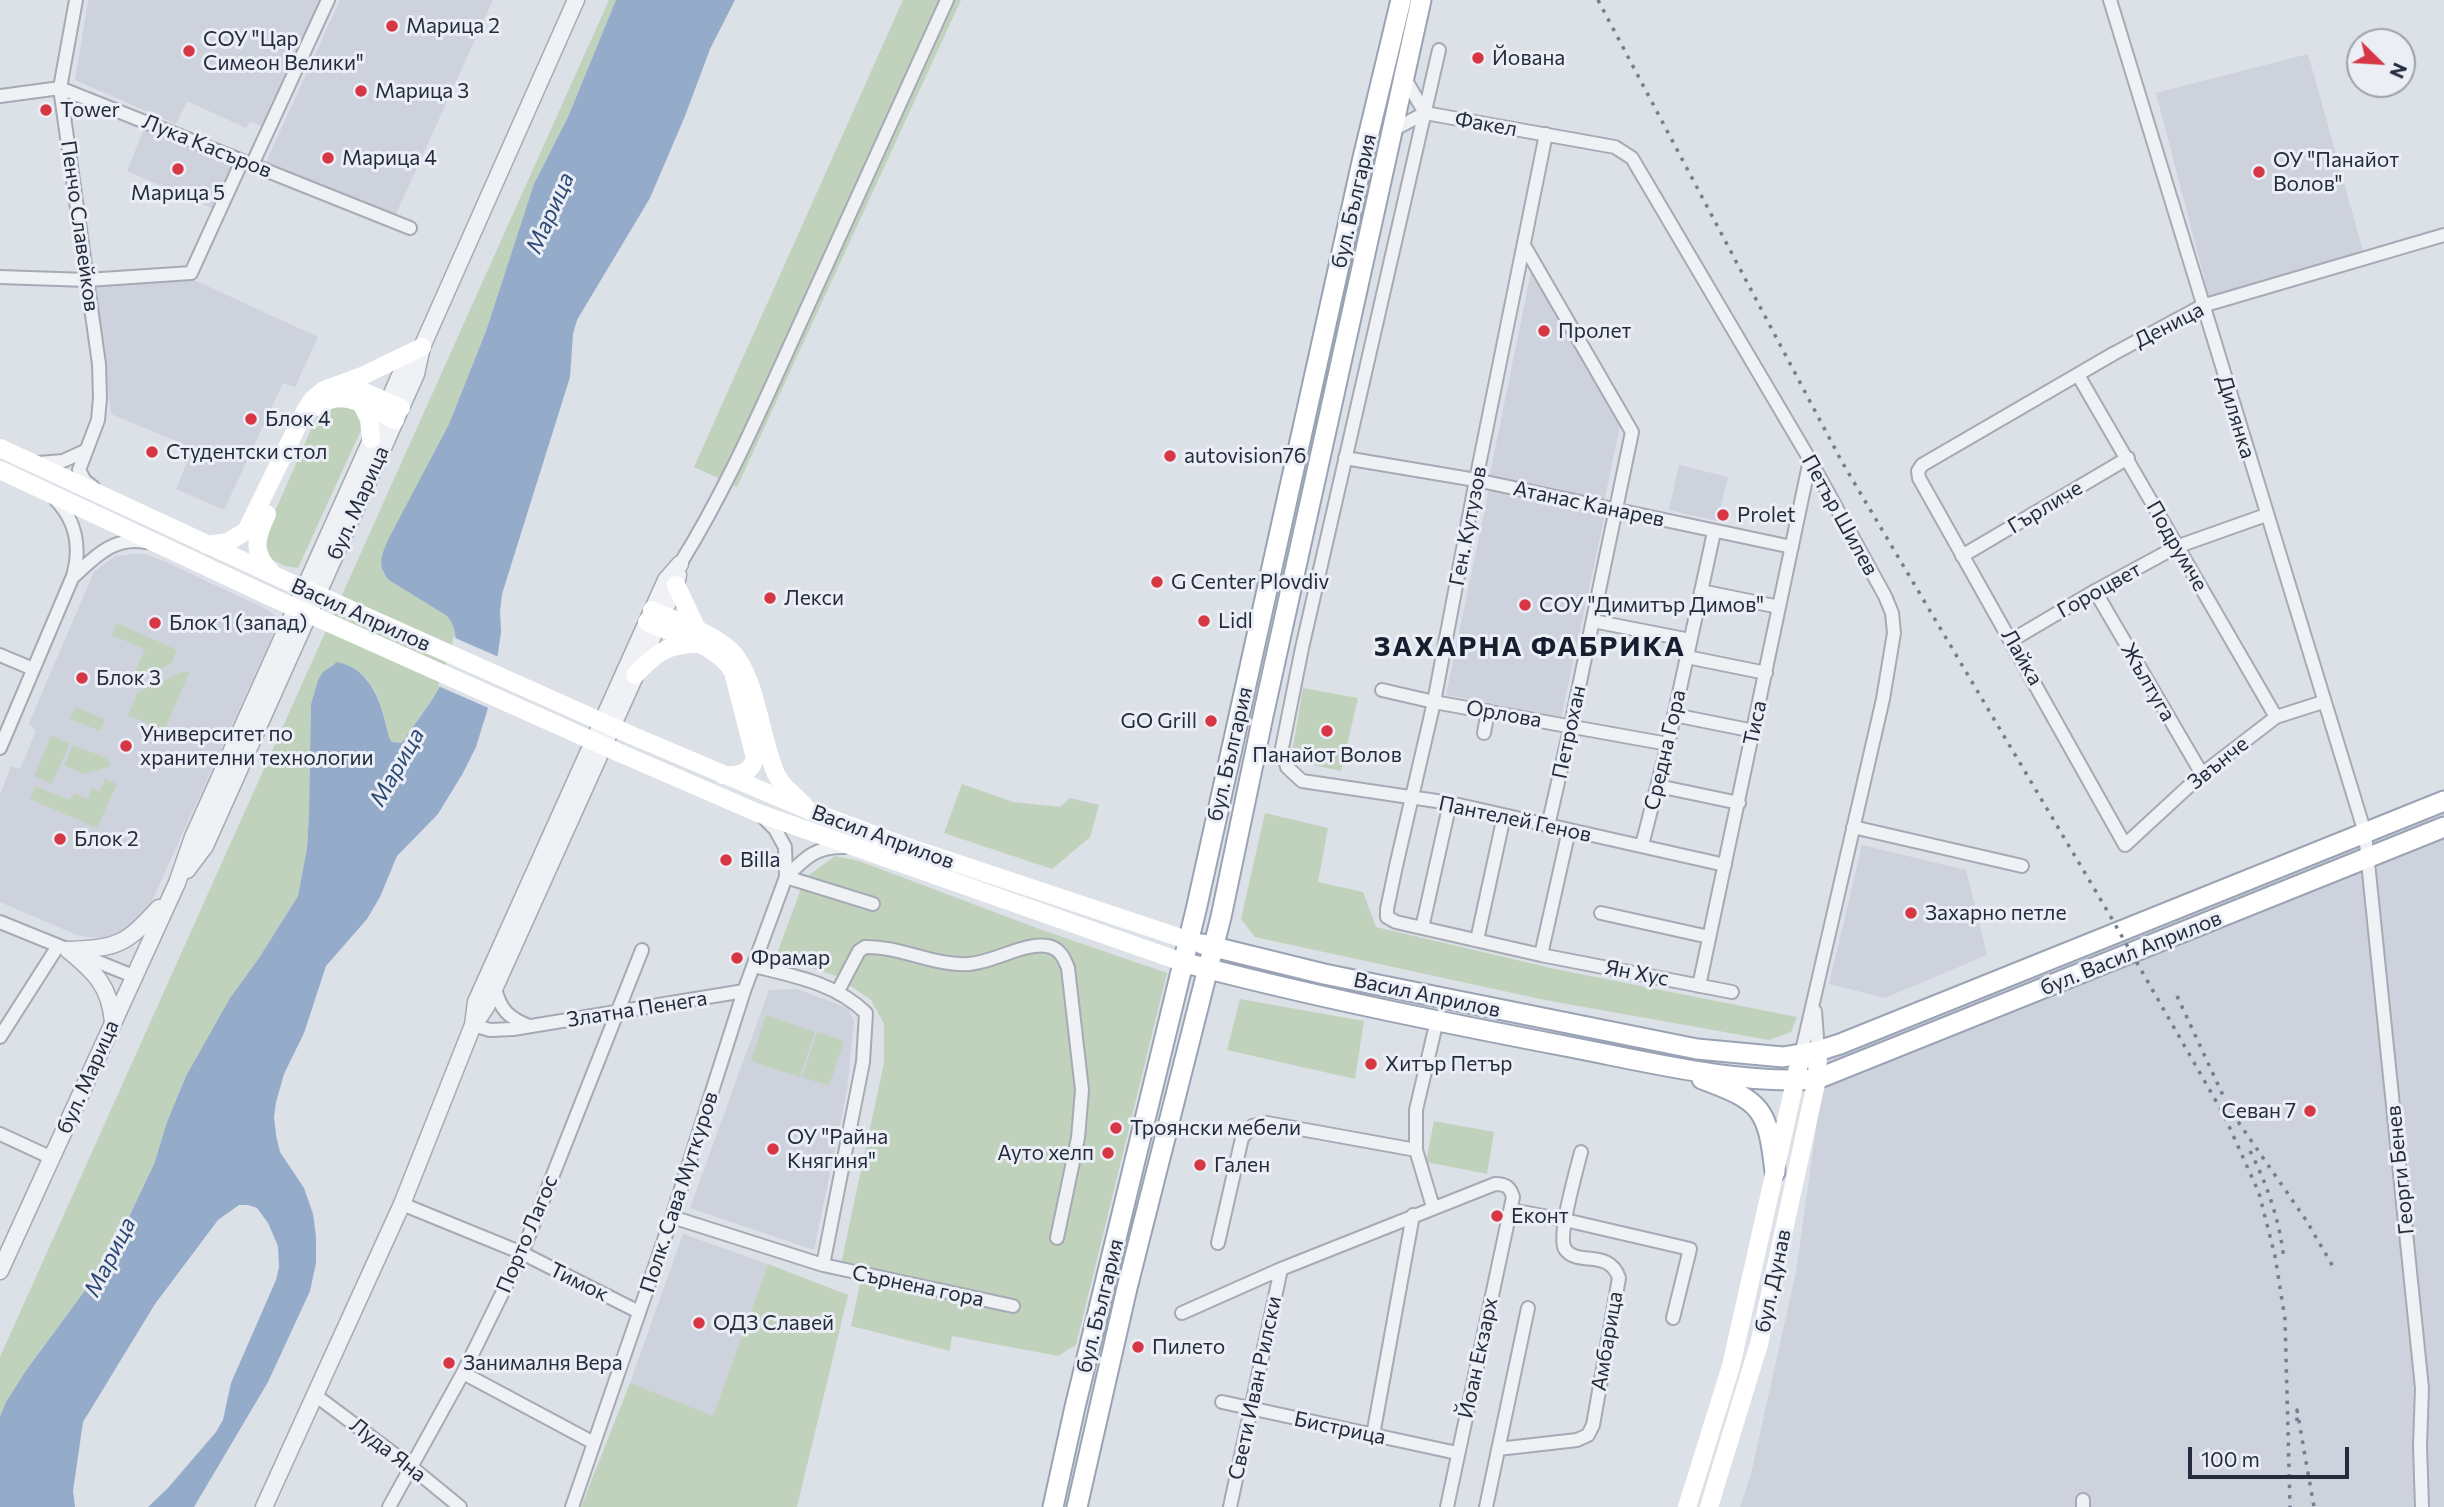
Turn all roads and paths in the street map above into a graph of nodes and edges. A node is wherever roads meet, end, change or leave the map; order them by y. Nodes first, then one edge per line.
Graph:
1 (76, 0) edge
2 (328, 0) edge
3 (576, 0) edge
4 (947, 0) edge
5 (1401, 0) edge
6 (1421, 0) edge
7 (2110, 0) edge
8 (1439, 50) dead end
9 (1403, 76) junction
10 (60, 88) junction
11 (0, 96) edge
12 (1425, 113) junction
13 (1391, 131) junction
14 (1546, 134) junction
15 (247, 163) junction
16 (410, 228) dead end
17 (2444, 235) edge
18 (1525, 247) junction
19 (0, 277) edge
20 (87, 280) junction
21 (2203, 306) junction
22 (422, 346) junction
23 (2078, 375) junction
24 (341, 384) junction
25 (362, 405) junction
26 (391, 412) junction
27 (1303, 425) junction
28 (1326, 430) junction
29 (371, 439) junction
30 (0, 448) edge
31 (85, 451) junction
32 (1345, 458) junction
33 (2128, 458) junction
34 (1810, 460) junction
35 (33, 464) junction
36 (0, 470) edge
37 (1918, 471) joint
38 (1476, 480) junction
39 (52, 495) junction
40 (105, 497) junction
41 (1615, 509) junction
42 (2266, 515) junction
43 (1714, 532) junction
44 (207, 545) junction
45 (1792, 547) junction
46 (2176, 547) junction
47 (168, 548) junction
48 (1962, 556) junction
49 (680, 564) junction
50 (73, 576) junction
51 (277, 577) junction
52 (676, 585) junction
53 (1701, 591) junction
54 (2095, 591) junction
55 (1779, 607) junction
56 (309, 614) junction
57 (654, 619) junction
58 (1593, 621) junction
59 (697, 637) junction
60 (1690, 640) junction
61 (2012, 640) junction
62 (0, 655) edge
63 (1687, 657) junction
64 (33, 669) junction
65 (1766, 673) junction
66 (635, 675) junction
67 (1382, 690) dead end
68 (1434, 702) junction
69 (2323, 702) junction
70 (1488, 711) junction
71 (1674, 715) junction
72 (2276, 717) junction
73 (1571, 725) junction
74 (1754, 731) junction
75 (1484, 733) dead end
76 (1668, 744) junction
77 (0, 747) edge
78 (2202, 774) junction
79 (722, 775) junction
80 (1658, 786) junction
81 (1411, 798) junction
82 (2444, 801) edge
83 (1450, 803) junction
84 (1739, 803) junction
85 (808, 810) junction
86 (758, 813) junction
87 (1504, 816) junction
88 (1548, 826) junction
89 (1853, 827) junction
90 (2444, 827) edge
91 (1569, 830) junction
92 (2365, 833) junction
93 (1642, 845) junction
94 (2125, 845) joint
95 (854, 848) junction
96 (2365, 857) junction
97 (1726, 865) junction
98 (2022, 866) dead end
99 (786, 877) junction
100 (174, 889) junction
101 (873, 904) dead end
102 (1601, 913) dead end
103 (1387, 917) joint
104 (0, 922) edge
105 (1422, 928) junction
106 (1709, 937) junction
107 (1187, 940) junction
108 (1477, 940) junction
109 (1214, 947) junction
110 (63, 948) junction
111 (642, 950) dead end
112 (1541, 954) junction
113 (1182, 962) junction
114 (754, 966) junction
115 (1208, 969) junction
116 (132, 976) junction
117 (1699, 986) junction
118 (495, 988) junction
119 (744, 991) junction
120 (838, 991) junction
121 (1732, 992) dead end
122 (618, 1013) junction
123 (1437, 1020) junction
124 (113, 1023) junction
125 (473, 1024) junction
126 (530, 1026) junction
127 (0, 1037) edge
128 (1810, 1053) junction
129 (1665, 1065) junction
130 (1817, 1079) junction
131 (1796, 1080) junction
132 (0, 1134) edge
133 (1416, 1150) junction
134 (1581, 1152) dead end
135 (52, 1158) junction
136 (1775, 1172) junction
137 (402, 1204) junction
138 (1433, 1208) junction
139 (1511, 1210) junction
140 (1413, 1216) junction
141 (672, 1217) junction
142 (1565, 1220) junction
143 (1057, 1238) dead end
144 (1218, 1243) dead end
145 (522, 1253) junction
146 (823, 1265) junction
147 (1, 1267) edge
148 (1281, 1269) junction
149 (1013, 1306) dead end
150 (1528, 1308) dead end
151 (639, 1312) junction
152 (1182, 1313) dead end
153 (1673, 1318) dead end
154 (463, 1373) junction
155 (315, 1395) junction
156 (1222, 1402) dead end
157 (1250, 1408) junction
158 (1373, 1435) junction
159 (594, 1443) junction
160 (1498, 1449) junction
161 (1457, 1453) junction
162 (410, 1466) junction
163 (264, 1507) edge
164 (388, 1507) edge
165 (460, 1507) edge
166 (572, 1507) edge
167 (1053, 1507) edge
168 (1077, 1507) edge
169 (1230, 1507) edge
170 (1447, 1507) edge
171 (1486, 1507) edge
172 (1687, 1507) edge
173 (1709, 1507) edge
174 (2422, 1507) edge

1 - 10 street, Пенчо Славейков
2 - 15 street
3 - 22 street, бул. Марица
4 - 49 street
5 - 27 main road, бул. България
6 - 9 main road, бул. България
7 - 21 street, Дилянка
8 - 12 street
9 - 12 street
9 - 13 main road, бул. България
10 - 11 street, Лука Касъров
10 - 15 street, Лука Касъров
10 - 20 street, Пенчо Славейков
12 - 13 street
12 - 14 street, Факел
12 - 32 street
13 - 28 main road, бул. България
14 - 18 street, Ген. Кутузов
14 - 34 street, Петър Шилев
15 - 16 street, Лука Касъров
15 - 20 street
17 - 21 street, Деница
18 - 38 street, Ген. Кутузов
18 - 41 street, Петрохан
19 - 20 street
20 - 31 street, Пенчо Славейков
21 - 23 street, Деница
21 - 42 street, Дилянка
22 - 24 main road
22 - 26 street, бул. Марица
23 - 33 street, Подрумче
23 - 37 street, Деница
24 - 26 main road
24 - 44 main road
25 - 26 main road
25 - 29 main road
25 - 51 main road
26 - 29 street, бул. Марица
26 - 56 street, бул. Марица
27 - 28 main road
27 - 107 main road, бул. България
28 - 109 main road, бул. България
29 - 100 street, бул. Марица
30 - 35 main road, Васил Априлов
31 - 35 street
31 - 40 street, Пенчо Славейков
32 - 38 street, Атанас Канарев
32 - 81 street, Пантелей Генов
33 - 46 street, Подрумче
33 - 48 street, Гърличе
34 - 45 street, Тиса
34 - 89 street, Петър Шилев
35 - 40 main road, Васил Априлов
36 - 39 main road, Васил Априлов
37 - 48 street, Лайка
38 - 41 street, Атанас Канарев
38 - 68 street, Ген. Кутузов
39 - 47 main road, Васил Априлов
39 - 50 street
40 - 44 main road, Васил Априлов
41 - 43 street, Атанас Канарев
41 - 58 street, Петрохан
42 - 46 street, Гороцвет
42 - 69 street, Дилянка
43 - 45 street, Атанас Канарев
43 - 53 street, Средна Гора
44 - 51 main road, Васил Априлов
45 - 55 street, Тиса
46 - 54 street, Гороцвет
46 - 72 street, Подрумче
47 - 50 street
47 - 56 main road, Васил Априлов, bridge
48 - 61 street, Лайка
49 - 52 street
49 - 57 street
50 - 64 street
51 - 79 main road, Васил Априлов, bridge
52 - 57 street
52 - 59 main road
53 - 55 street
53 - 60 street, Средна Гора
54 - 61 street, Гороцвет
54 - 78 street, Жълтуга
55 - 65 street, Тиса
56 - 86 main road, Васил Априлов, bridge
56 - 100 street, бул. Марица
57 - 59 main road
57 - 66 street
57 - 125 street
58 - 60 street
58 - 73 street, Петрохан
59 - 66 main road
59 - 79 main road
59 - 85 main road
60 - 63 street, Средна Гора
61 - 94 street, Лайка
62 - 64 street
63 - 65 street
63 - 71 street, Средна Гора
64 - 77 street
65 - 74 street, Тиса
66 - 118 street
67 - 68 street, Орлова
68 - 70 street, Орлова
68 - 81 street, Ген. Кутузов
69 - 72 street, Звънче
69 - 92 street, Дилянка
70 - 73 street, Орлова
70 - 75 street
71 - 74 street
71 - 76 street, Средна Гора
72 - 78 street, Звънче
73 - 76 street, Орлова
73 - 88 street, Петрохан
74 - 84 street, Тиса
76 - 80 street, Средна Гора
78 - 94 street, Звънче
79 - 85 main road, Васил Априлов
80 - 84 street
80 - 93 street, Средна Гора
81 - 83 street, Пантелей Генов
81 - 103 street, Ген. Кутузов
82 - 92 main road, бул. Васил Априлов
83 - 87 street, Пантелей Генов
83 - 105 street
84 - 97 street, Тиса
85 - 107 main road, Васил Априлов
86 - 95 main road, Васил Априлов
86 - 99 street
87 - 88 street, Пантелей Генов
87 - 108 street
88 - 91 street, Пантелей Генов
89 - 98 street
89 - 128 street, Петър Шилев
90 - 96 main road, бул. Васил Априлов
91 - 93 street, Пантелей Генов
91 - 112 street
92 - 96 street, Георги Бенев
92 - 128 main road, бул. Васил Априлов
93 - 97 street, Пантелей Генов
95 - 99 street
95 - 113 main road, Васил Априлов
96 - 130 main road, бул. Васил Априлов
96 - 174 street, Георги Бенев
97 - 106 street, Тиса
99 - 101 street
99 - 114 street, Полк. Сава Муткуров
100 - 110 street
100 - 116 street, бул. Марица
102 - 106 street
103 - 105 street, Ян Хус
104 - 110 street
105 - 108 street, Ян Хус
106 - 117 street, Тиса
107 - 109 main road, Васил Априлов
107 - 113 main road, бул. България
108 - 112 street, Ян Хус
109 - 115 main road, бул. България
109 - 128 main road, Васил Априлов
110 - 116 street
110 - 124 street
110 - 127 street
111 - 122 street, Порто Лагос
112 - 117 street, Ян Хус
113 - 115 main road, Васил Априлов
113 - 167 main road, бул. България
114 - 119 street, Полк. Сава Муткуров
114 - 120 street, Сърнена гора
115 - 123 main road, Васил Априлов
115 - 168 main road, бул. България
116 - 124 street, бул. Марица
117 - 121 street, Ян Хус
118 - 125 street
118 - 126 street
119 - 122 street, Златна Пенега
119 - 141 street, Полк. Сава Муткуров
120 - 143 street
120 - 146 street, Сърнена гора
122 - 126 street, Златна Пенега
122 - 145 street, Порто Лагос
123 - 129 main road, Васил Априлов
123 - 133 street
124 - 135 street, бул. Марица
125 - 126 street, Златна Пенега
125 - 137 street
128 - 130 main road, бул. Дунав
128 - 131 main road, бул. Дунав
129 - 131 main road, Васил Априлов
129 - 136 main road
130 - 131 main road, Васил Априлов
130 - 173 main road, бул. Дунав
131 - 136 main road, бул. Дунав
132 - 135 street
133 - 138 street
133 - 144 street
134 - 142 street, Амбарица
135 - 147 street, бул. Марица
136 - 172 main road, бул. Дунав
137 - 145 street, Тимок
137 - 155 street
138 - 139 street
138 - 140 street
139 - 142 street
139 - 161 street, Йоан Екзарх
140 - 148 street
140 - 158 street
141 - 146 street, Сърнена гора
141 - 151 street, Полк. Сава Муткуров
142 - 153 street
142 - 160 street, Амбарица
145 - 151 street, Тимок
145 - 154 street, Порто Лагос
146 - 149 street, Сърнена гора
148 - 152 street
148 - 157 street, Свети Иван Рилски
150 - 160 street
151 - 159 street, Полк. Сава Муткуров
154 - 159 street
154 - 162 street, Порто Лагос
155 - 162 street, Луда Яна
155 - 163 street
156 - 157 street, Бистрица
157 - 158 street, Бистрица
157 - 169 street, Свети Иван Рилски
158 - 161 street, Бистрица
159 - 166 street, Полк. Сава Муткуров
160 - 171 street
161 - 170 street, Йоан Екзарх
162 - 164 street, Порто Лагос
162 - 165 street, Луда Яна

